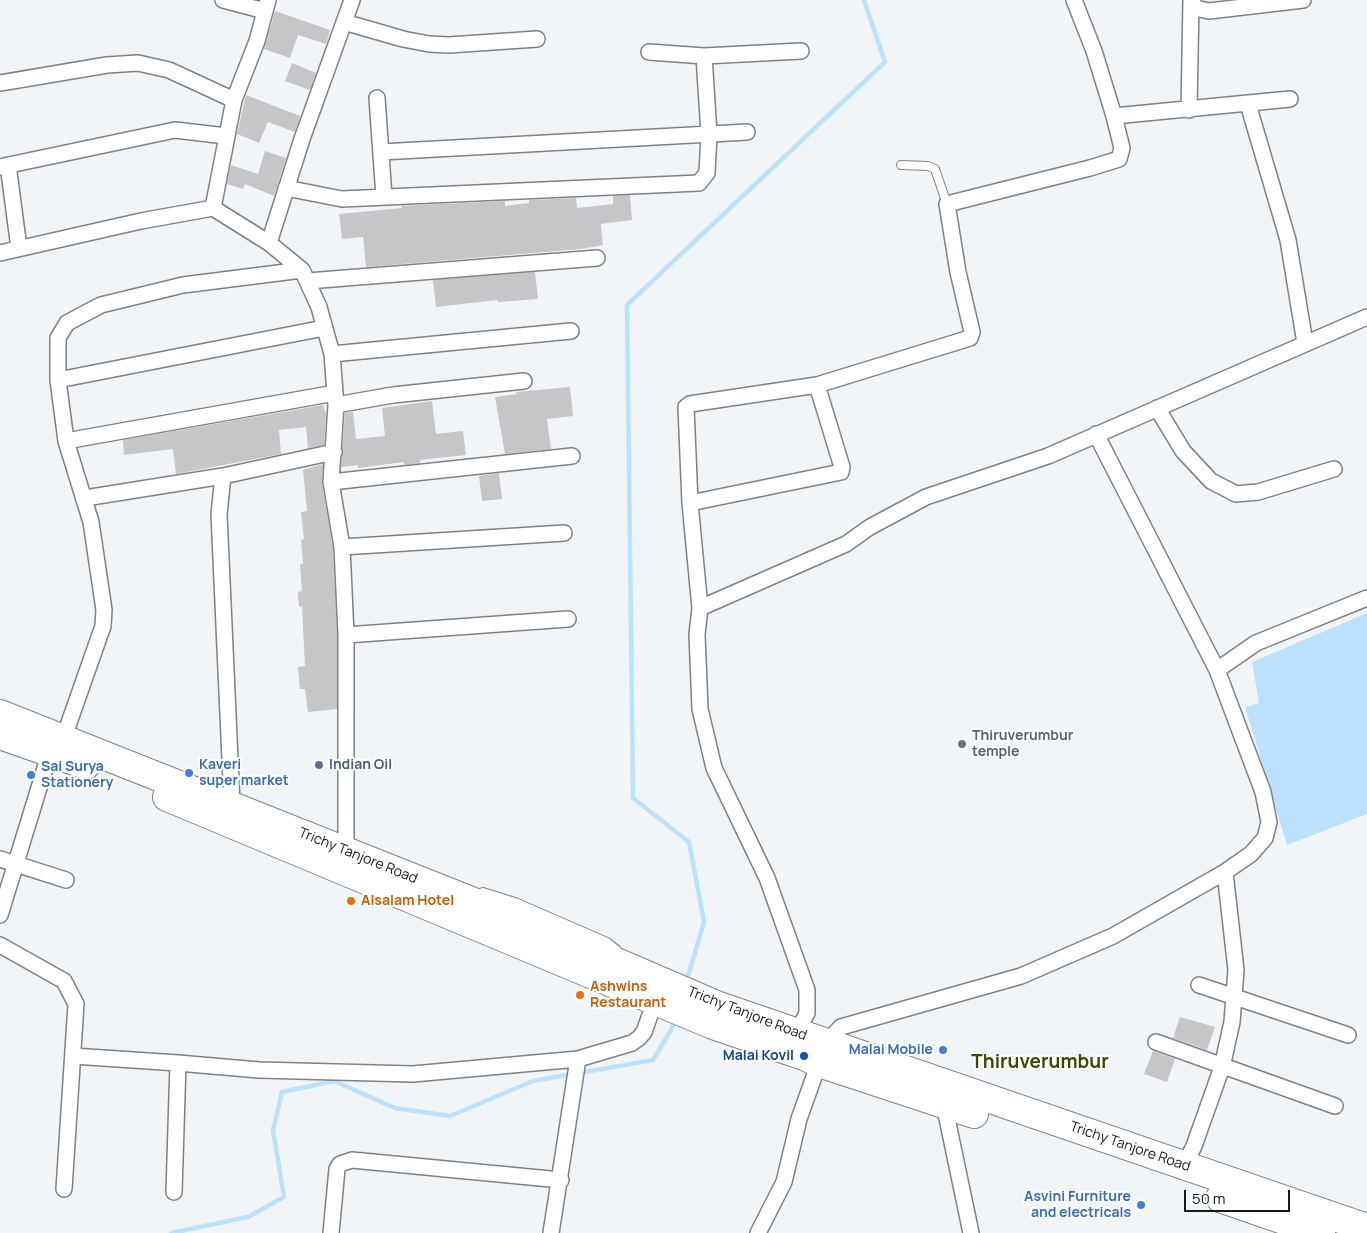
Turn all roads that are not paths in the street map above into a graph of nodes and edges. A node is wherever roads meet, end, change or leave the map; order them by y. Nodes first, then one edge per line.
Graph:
1 (224, 0) edge
2 (352, 0) edge
3 (1074, 0) edge
4 (1191, 0) edge
5 (1303, 0) edge
6 (267, 6) edge
7 (344, 22) junction
8 (538, 39) dead end
9 (802, 50) dead end
10 (649, 52) dead end
11 (704, 56) junction
12 (0, 83) edge
13 (377, 98) dead end
14 (234, 100) junction
15 (1290, 100) dead end
16 (1248, 104) junction
17 (1189, 110) junction
18 (1114, 116) junction
19 (748, 132) dead end
20 (709, 134) junction
21 (226, 136) junction
22 (381, 152) junction
23 (901, 165) dead end
24 (4, 166) edge
25 (286, 188) junction
26 (384, 197) junction
27 (947, 204) junction
28 (213, 208) junction
29 (269, 243) junction
30 (19, 248) junction
31 (0, 253) edge
32 (597, 258) dead end
33 (305, 275) junction
34 (1367, 317) edge
35 (324, 328) junction
36 (572, 331) dead end
37 (1305, 344) junction
38 (332, 354) junction
39 (58, 380) junction
40 (524, 381) dead end
41 (817, 385) junction
42 (335, 399) junction
43 (1158, 408) junction
44 (1096, 434) junction
45 (66, 441) junction
46 (334, 452) junction
47 (572, 456) dead end
48 (1334, 469) dead end
49 (223, 476) junction
50 (331, 482) junction
51 (85, 498) junction
52 (690, 503) junction
53 (564, 533) dead end
54 (342, 547) junction
55 (1367, 598) edge
56 (700, 608) junction
57 (568, 619) dead end
58 (346, 635) junction
59 (1217, 670) junction
60 (0, 714) edge
61 (0, 735) edge
62 (57, 745) junction
63 (232, 804) junction
64 (346, 851) junction
65 (7, 861) edge
66 (382, 866) junction
67 (1225, 872) junction
68 (436, 877) dead end
69 (66, 880) dead end
70 (471, 888) dead end
71 (0, 915) edge
72 (0, 945) edge
73 (1199, 985) dead end
74 (656, 990) junction
75 (1235, 996) junction
76 (716, 1015) junction
77 (797, 1033) junction
78 (1348, 1035) dead end
79 (1156, 1042) dead end
80 (822, 1053) junction
81 (73, 1056) junction
82 (178, 1063) junction
83 (577, 1063) junction
84 (1222, 1067) junction
85 (944, 1104) junction
86 (1336, 1106) dead end
87 (1184, 1166) junction
88 (561, 1180) junction
89 (64, 1189) dead end
90 (174, 1192) dead end
91 (1367, 1228) edge
92 (331, 1233) edge
93 (551, 1233) edge
94 (758, 1233) edge
95 (971, 1233) edge
96 (1320, 1233) edge

1 - 6 street
2 - 7 street
3 - 18 street
4 - 5 street
4 - 17 street
6 - 14 street
7 - 8 street
7 - 25 street
9 - 11 street
10 - 11 street
11 - 20 street
12 - 14 street
13 - 22 street
14 - 21 street
15 - 16 street
16 - 17 street
16 - 37 street
17 - 18 street
18 - 27 street
19 - 20 street
20 - 22 street
20 - 26 street
21 - 24 street
21 - 28 street
22 - 26 street
23 - 27 lane
24 - 30 street
25 - 26 street
25 - 29 street
27 - 41 street
28 - 29 street
28 - 30 street
29 - 33 street
30 - 31 street
32 - 33 street
33 - 35 street
33 - 39 street
34 - 37 street
35 - 38 street
35 - 39 street
36 - 38 street
37 - 43 street
38 - 42 street
39 - 45 street
40 - 42 street
41 - 52 street
41 - 52 street
42 - 45 street
42 - 46 street
43 - 44 street
43 - 48 street
44 - 56 street
44 - 59 street
45 - 51 street
46 - 49 street
46 - 50 street
47 - 50 street
49 - 51 street
49 - 63 street
50 - 54 street
51 - 62 street
52 - 56 street
53 - 54 street
54 - 58 street
55 - 59 street
56 - 77 street
57 - 58 street
58 - 64 street
59 - 67 street
60 - 62 highway, Trichy Tanjore Road
61 - 62 highway, Trichy Tanjore Road
62 - 63 highway, Trichy Tanjore Road
62 - 65 street
62 - 74 highway, Trichy Tanjore Road
63 - 64 highway, Trichy Tanjore Road
64 - 66 highway, Trichy Tanjore Road
65 - 69 street
65 - 71 street
66 - 68 lane
66 - 74 highway, Trichy Tanjore Road
67 - 75 street
67 - 80 street
70 - 74 lane
72 - 81 street
73 - 75 street
74 - 76 highway, Trichy Tanjore Road
74 - 83 street
75 - 78 street
75 - 84 street
76 - 77 highway, Trichy Tanjore Road
76 - 80 highway, Trichy Tanjore Road
77 - 80 highway, Trichy Tanjore Road
79 - 84 street
80 - 85 highway, Trichy Tanjore Road
80 - 87 highway, Trichy Tanjore Road
80 - 94 street
81 - 82 street
81 - 89 street
82 - 83 street
82 - 90 street
83 - 88 street
84 - 86 street
84 - 87 street
85 - 95 street
85 - 96 highway, Trichy Tanjore Road
87 - 91 highway, Trichy Tanjore Road
88 - 92 street
88 - 93 street

